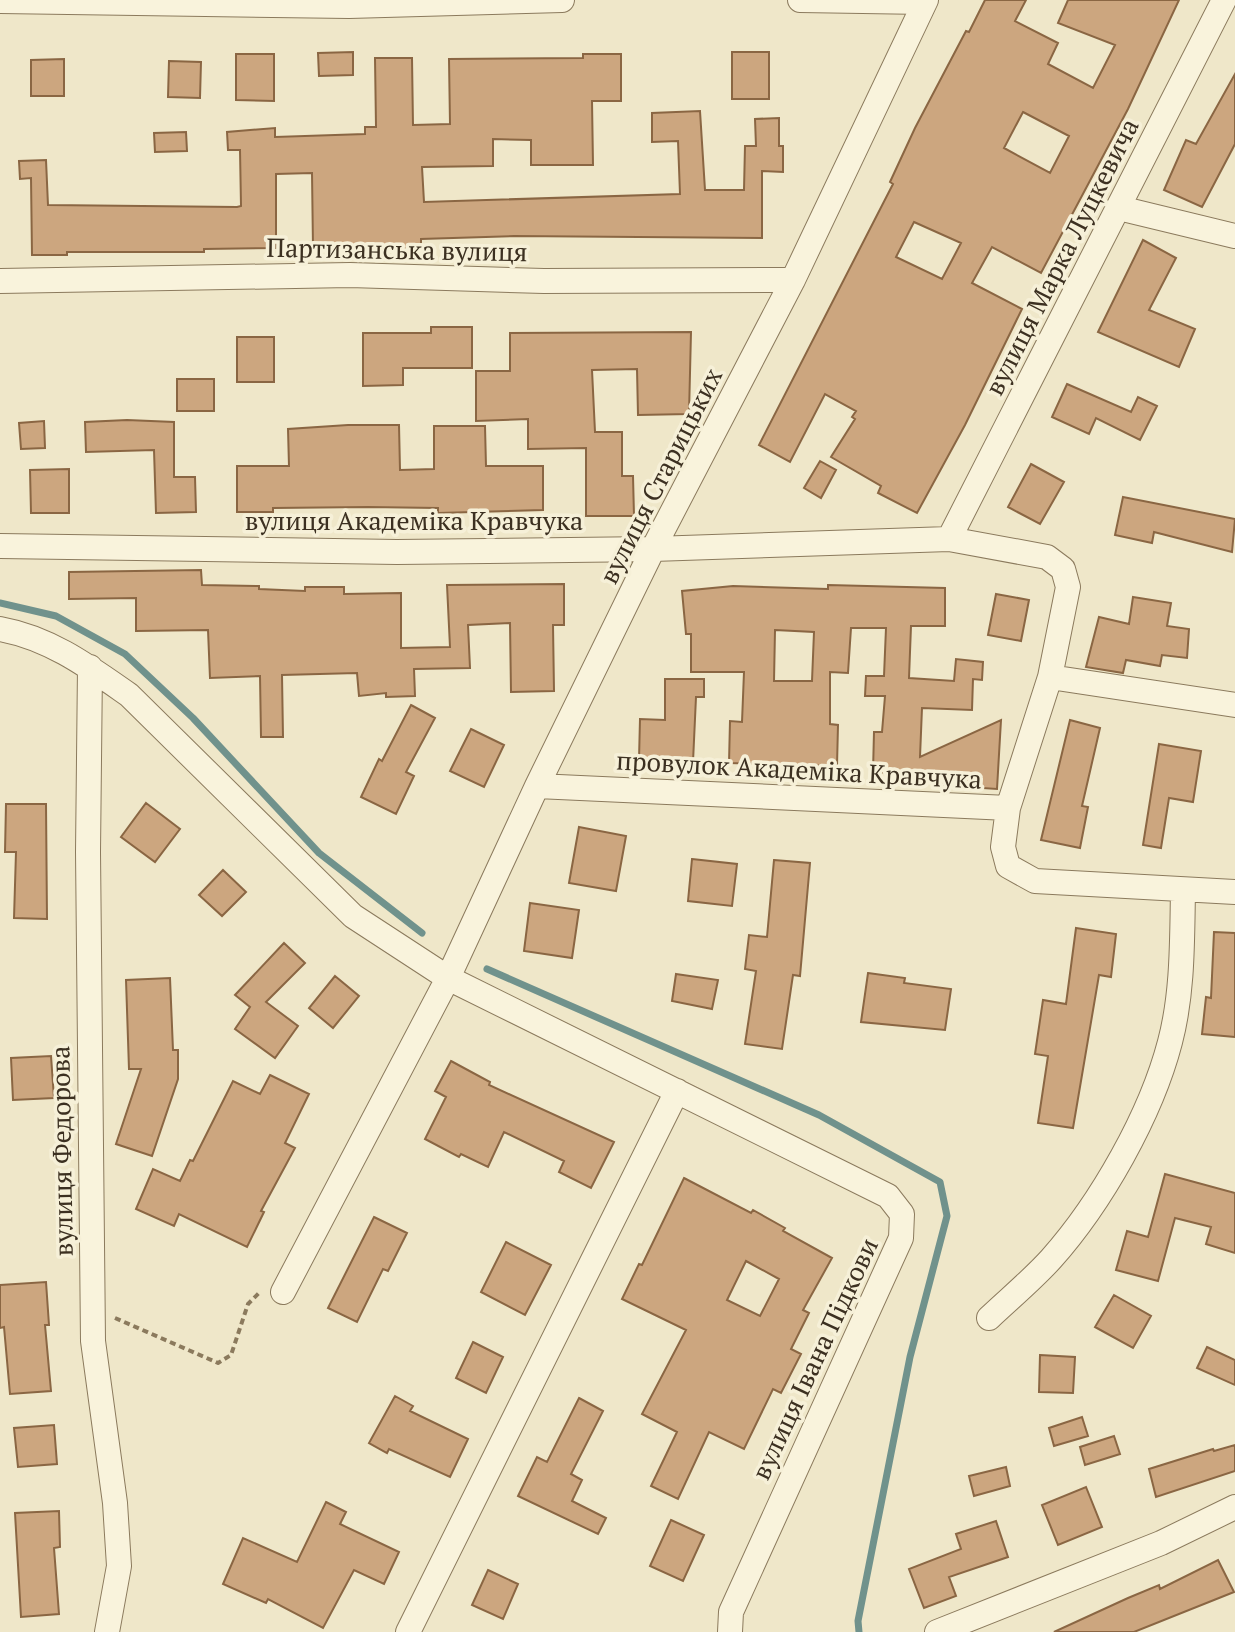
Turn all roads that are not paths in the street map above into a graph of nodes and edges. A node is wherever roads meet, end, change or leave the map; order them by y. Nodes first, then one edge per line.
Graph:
1 (562, 0) edge
2 (800, 0) edge
3 (1224, 0) edge
4 (0, 1) edge
5 (925, 1) edge
6 (1119, 208) junction
7 (1235, 236) edge
8 (793, 280) junction
9 (0, 281) edge
10 (949, 539) junction
11 (0, 546) edge
12 (653, 549) junction
13 (0, 629) edge
14 (90, 667) junction
15 (1050, 677) junction
16 (1235, 705) edge
17 (537, 786) junction
18 (1008, 808) junction
19 (1183, 890) junction
20 (1235, 892) edge
21 (448, 978) junction
22 (677, 1091) junction
23 (283, 1292) road end
24 (989, 1318) dead end
25 (1235, 1507) edge
26 (107, 1632) edge
27 (408, 1632) edge
28 (730, 1632) edge
29 (937, 1632) edge

1 - 4 street
2 - 5 street
3 - 6 street, вулиця Марка Луцкевича
5 - 8 street, вулиця Старицьких
6 - 7 street
6 - 10 street, вулиця Марка Луцкевича
8 - 9 street, Партизанська вулиця
8 - 12 street, вулиця Старицьких
10 - 12 street, вулиця Академіка Кравчука
10 - 15 street, вулиця Академіка Кравчука
11 - 12 street, вулиця Академіка Кравчука
12 - 17 street, вулиця Старицьких
13 - 14 street, вулиця Івана Підкови
14 - 21 street, вулиця Івана Підкови
14 - 26 street, вулиця Федорова
15 - 16 street
15 - 18 street
17 - 18 street, провулок Академіка Кравчука
17 - 21 street, вулиця Старицьких
18 - 19 street, провулок Академіка Кравчука
19 - 20 street, провулок Академіка Кравчука
19 - 24 street
21 - 22 street, вулиця Івана Підкови
21 - 23 street
22 - 27 street
22 - 28 street, вулиця Івана Підкови
25 - 29 street

